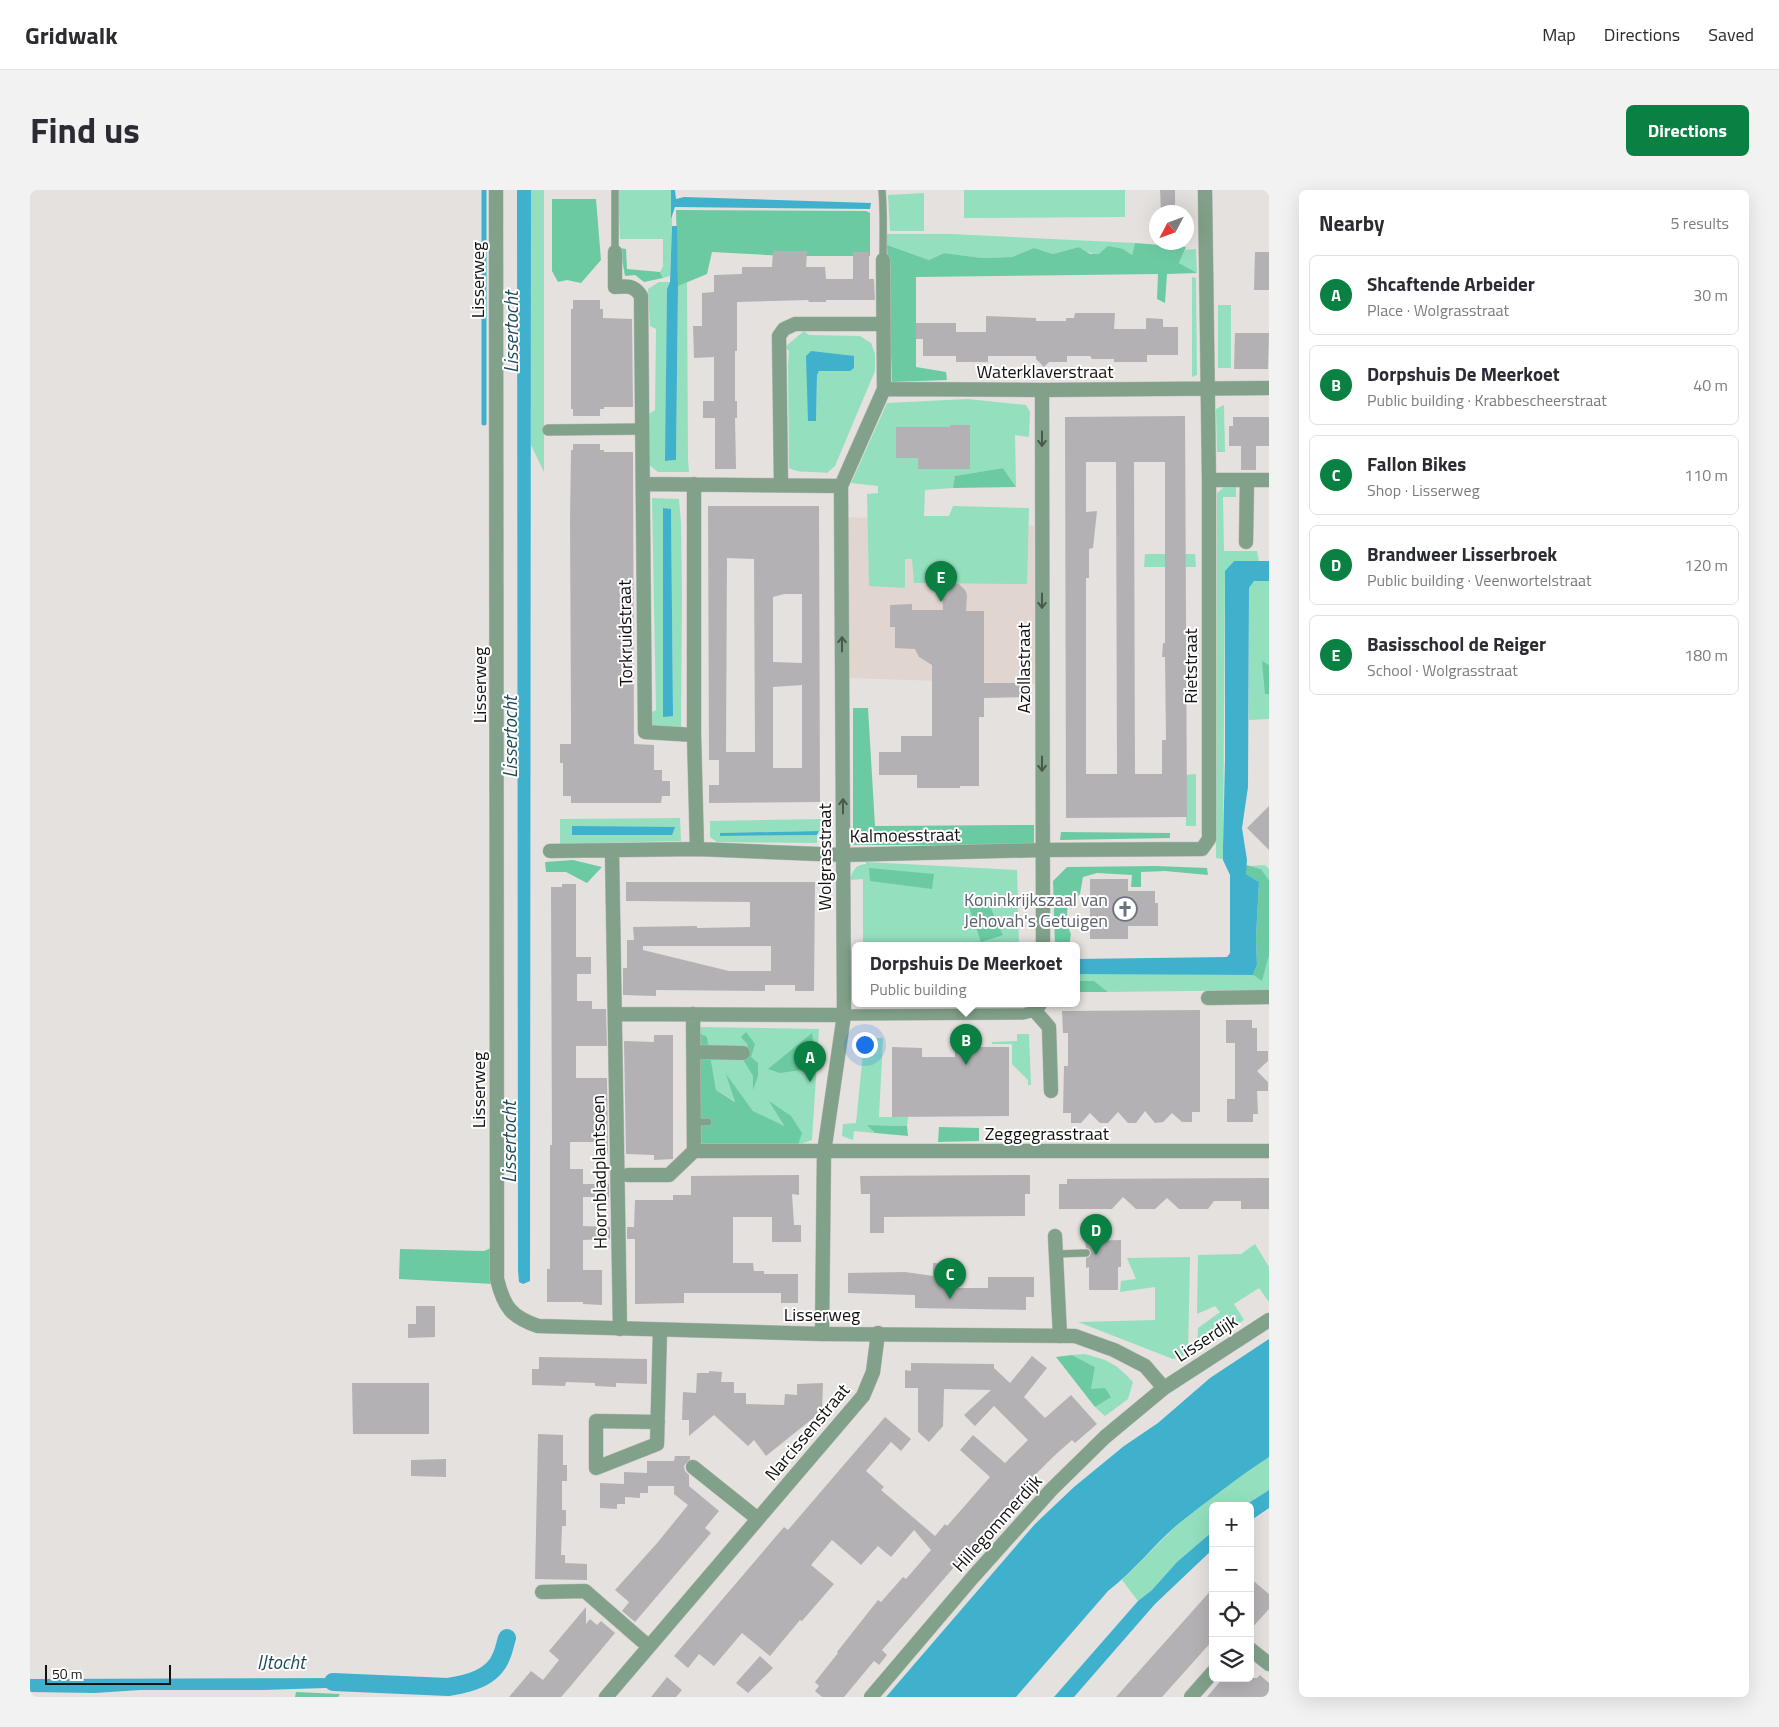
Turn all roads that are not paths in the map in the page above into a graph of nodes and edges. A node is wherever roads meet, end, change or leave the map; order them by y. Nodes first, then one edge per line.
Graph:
1 (496, 190) edge
2 (615, 190) edge
3 (882, 190) edge
4 (1205, 190) edge
5 (615, 252) joint
6 (883, 260) joint
7 (884, 324) junction
8 (1207, 388) junction
9 (1269, 388) edge
10 (884, 389) junction
11 (1042, 390) junction
12 (643, 429) junction
13 (548, 430) dead end
14 (1209, 480) junction
15 (1247, 480) junction
16 (1269, 480) edge
17 (644, 484) junction
18 (694, 484) junction
19 (781, 485) junction
20 (841, 486) junction
21 (1246, 542) dead end
22 (694, 736) junction
23 (697, 849) junction
24 (1202, 849) joint
25 (1042, 850) junction
26 (550, 851) dead end
27 (612, 851) junction
28 (843, 855) junction
29 (1043, 942) edge
30 (1269, 997) edge
31 (1208, 998) dead end
32 (1037, 1007) edge
33 (615, 1014) junction
34 (692, 1014) junction
35 (844, 1015) junction
36 (694, 1052) junction
37 (743, 1053) dead end
38 (1051, 1091) dead end
39 (694, 1122) junction
40 (708, 1122) dead end
41 (694, 1151) junction
42 (1269, 1151) edge
43 (824, 1152) junction
44 (628, 1175) dead end
45 (1055, 1236) dead end
46 (1086, 1253) dead end
47 (1056, 1254) junction
48 (1269, 1320) edge
49 (620, 1329) junction
50 (660, 1330) junction
51 (878, 1333) junction
52 (822, 1334) junction
53 (1060, 1336) junction
54 (1164, 1388) junction
55 (658, 1422) junction
56 (694, 1467) dead end
57 (758, 1519) junction
58 (542, 1592) dead end
59 (648, 1646) junction
60 (1254, 1652) edge
61 (1269, 1664) edge
62 (1209, 1677) edge
63 (606, 1697) edge
64 (871, 1697) edge
65 (1191, 1697) edge

1 - 49 street, Lisserweg
2 - 5 lane
3 - 6 lane
4 - 8 street, Rietstraat
5 - 12 street, Torkruidstraat
6 - 7 street
7 - 10 street
7 - 19 street
8 - 9 street, Waterklaverstraat
8 - 11 street, Waterklaverstraat
8 - 14 street, Rietstraat
10 - 11 street, Waterklaverstraat
10 - 20 street, Wolgrasstraat
11 -> 25 street, Azollastraat
12 - 13 street
12 - 17 street, Torkruidstraat
14 - 15 street
14 - 24 street, Rietstraat
15 - 16 street
15 - 21 street
17 - 18 street
17 - 22 street, Torkruidstraat
18 - 19 street
18 - 22 street
19 - 20 street
28 -> 20 street, Wolgrasstraat
22 - 23 street
23 - 27 street, Kalmoesstraat
23 - 28 street, Kalmoesstraat
24 - 25 street, Kalmoesstraat
25 - 28 street, Kalmoesstraat
25 - 29 street, Azollastraat
26 - 27 street, Kalmoesstraat
27 - 33 street, Hoornbladplantsoen
28 - 35 street, Wolgrasstraat
30 - 31 street
32 - 35 street
32 - 38 street
33 - 34 street
33 - 49 street, Hoornbladplantsoen
34 - 35 street
34 - 36 street
35 - 43 street, Wolgrasstraat
36 - 37 street
36 - 39 street
39 - 40 lane
39 - 41 street
41 - 43 street
41 - 44 street, Hoornbladplantsoen
42 - 43 street, Zeggegrasstraat
43 - 52 street, Wolgrasstraat
45 - 47 street
46 - 47 lane
47 - 53 street
48 - 54 street, Lisserdijk
49 - 50 street, Lisserweg
50 - 52 street, Lisserweg
50 - 55 street
51 - 52 street, Lisserweg
51 - 53 street, Lisserweg
51 - 57 street, Narcissenstraat
53 - 54 street, Lisserweg
54 - 64 street, Hillegommerdijk
55 - 55 street
56 - 57 street
57 - 59 street, Narcissenstraat
58 - 59 street
59 - 63 street, Narcissenstraat
60 - 61 street
62 - 65 street

